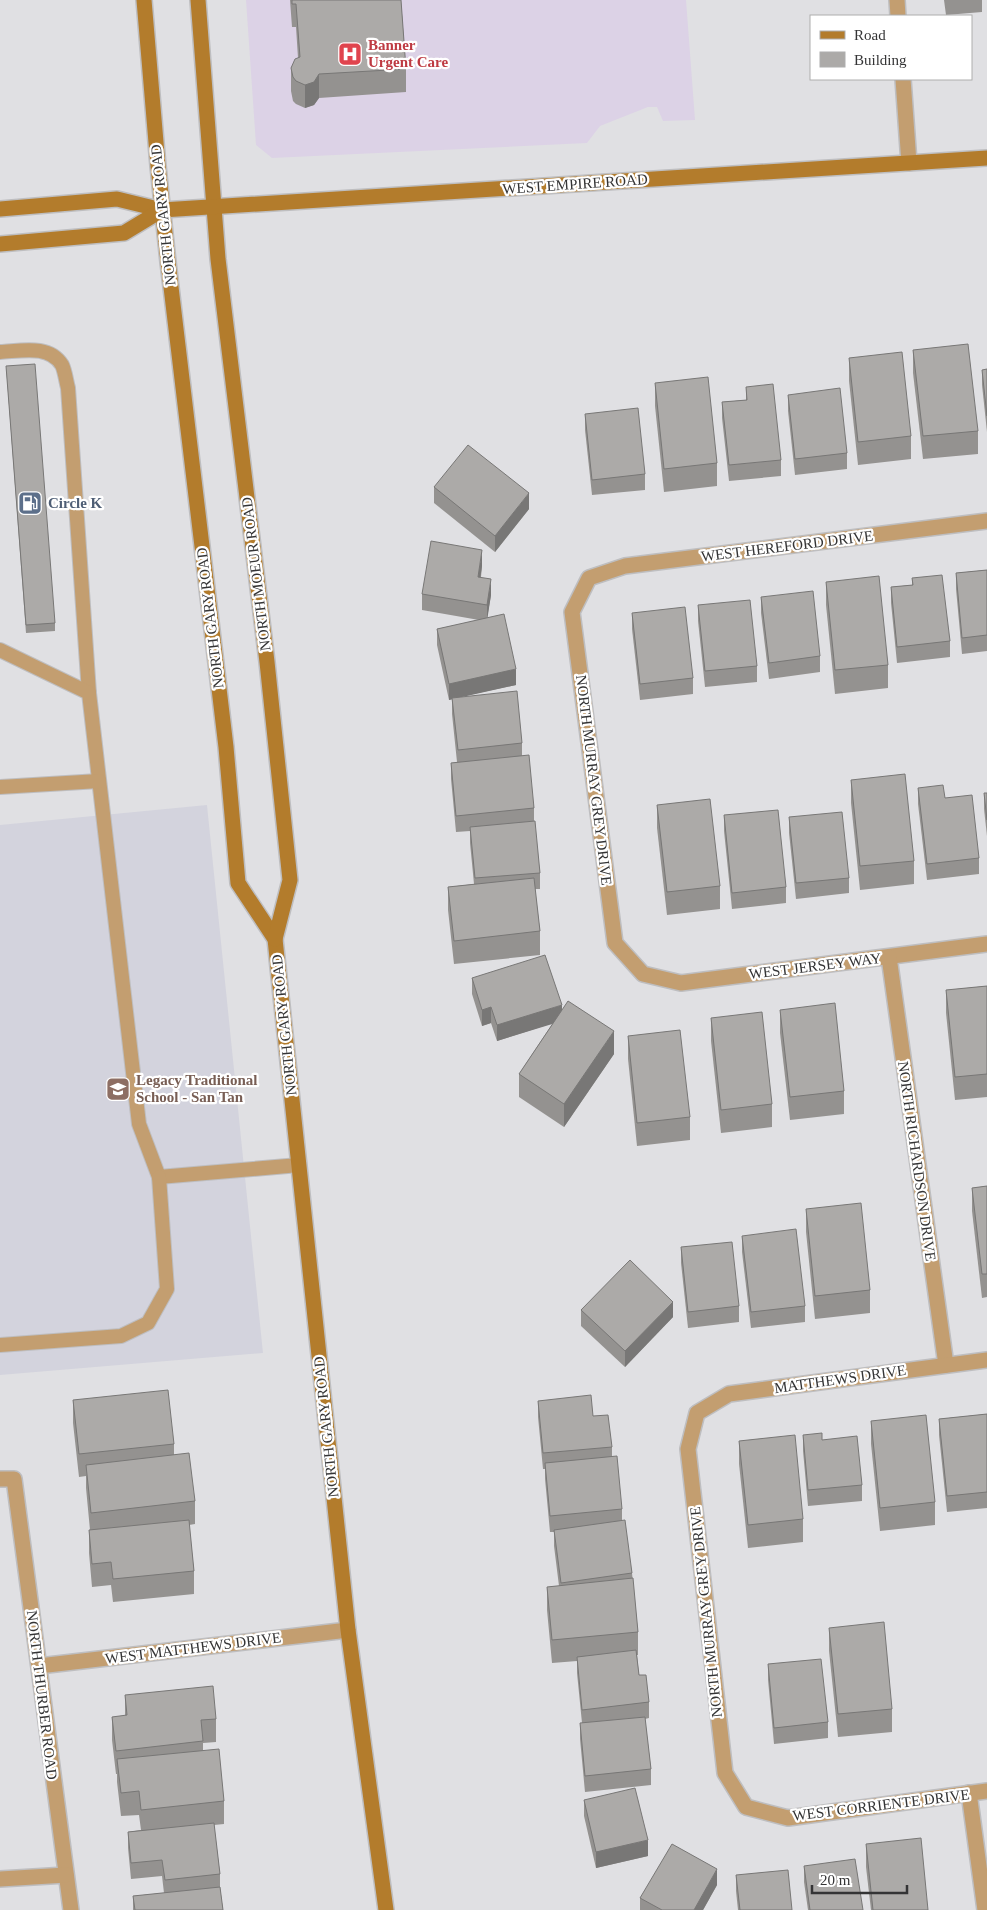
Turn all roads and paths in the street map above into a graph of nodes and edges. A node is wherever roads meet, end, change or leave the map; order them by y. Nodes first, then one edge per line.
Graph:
1 (144, 0) edge
2 (198, 0) edge
3 (897, 0) edge
4 (898, 15) edge
5 (903, 80) edge
6 (987, 158) edge
7 (909, 163) junction
8 (214, 207) junction
9 (0, 209) edge
10 (162, 210) junction
11 (0, 244) edge
12 (0, 352) edge
13 (987, 521) edge
14 (589, 578) joint
15 (0, 650) edge
16 (89, 693) junction
17 (98, 781) junction
18 (0, 787) edge
19 (275, 939) junction
20 (987, 944) edge
21 (889, 957) junction
22 (643, 974) joint
23 (299, 1166) junction
24 (159, 1177) junction
25 (0, 1345) edge
26 (987, 1360) edge
27 (946, 1365) junction
28 (697, 1413) joint
29 (7, 1479) edge
30 (348, 1630) junction
31 (39, 1666) junction
32 (987, 1791) edge
33 (969, 1793) junction
34 (746, 1807) joint
35 (66, 1875) junction
36 (0, 1879) edge
37 (70, 1910) edge
38 (386, 1910) edge
39 (985, 1910) edge

1 - 10 main road, NORTH GARY ROAD
2 - 8 main road
3 - 4 street
5 - 7 street
6 - 7 main road, WEST EMPIRE ROAD
7 - 8 main road, WEST EMPIRE ROAD
8 - 10 main road, WEST EMPIRE ROAD
8 - 19 main road, NORTH MOEUR ROAD
9 - 10 main road
10 - 11 main road
10 - 19 main road, NORTH GARY ROAD
12 - 16 lane
13 - 14 street, WEST HEREFORD DRIVE
14 - 22 street, NORTH MURRAY GREY DRIVE
15 - 16 lane
16 - 17 lane
17 - 18 lane
17 - 24 lane
19 - 23 main road, NORTH GARY ROAD
20 - 21 street, WEST JERSEY WAY
21 - 22 street, WEST JERSEY WAY
21 - 27 street, NORTH RICHARDSON DRIVE
23 - 24 lane
23 - 30 main road, NORTH GARY ROAD
24 - 25 lane
26 - 27 street, MATTHEWS DRIVE
27 - 28 street, MATTHEWS DRIVE
28 - 34 street, NORTH MURRAY GREY DRIVE
29 - 31 street, NORTH THURBER ROAD
30 - 31 street, WEST MATTHEWS DRIVE
30 - 38 main road, NORTH GARY ROAD
31 - 35 street, NORTH THURBER ROAD
32 - 33 street, WEST CORRIENTE DRIVE
33 - 34 street, WEST CORRIENTE DRIVE
33 - 39 street
35 - 36 street
35 - 37 street, NORTH THURBER ROAD

